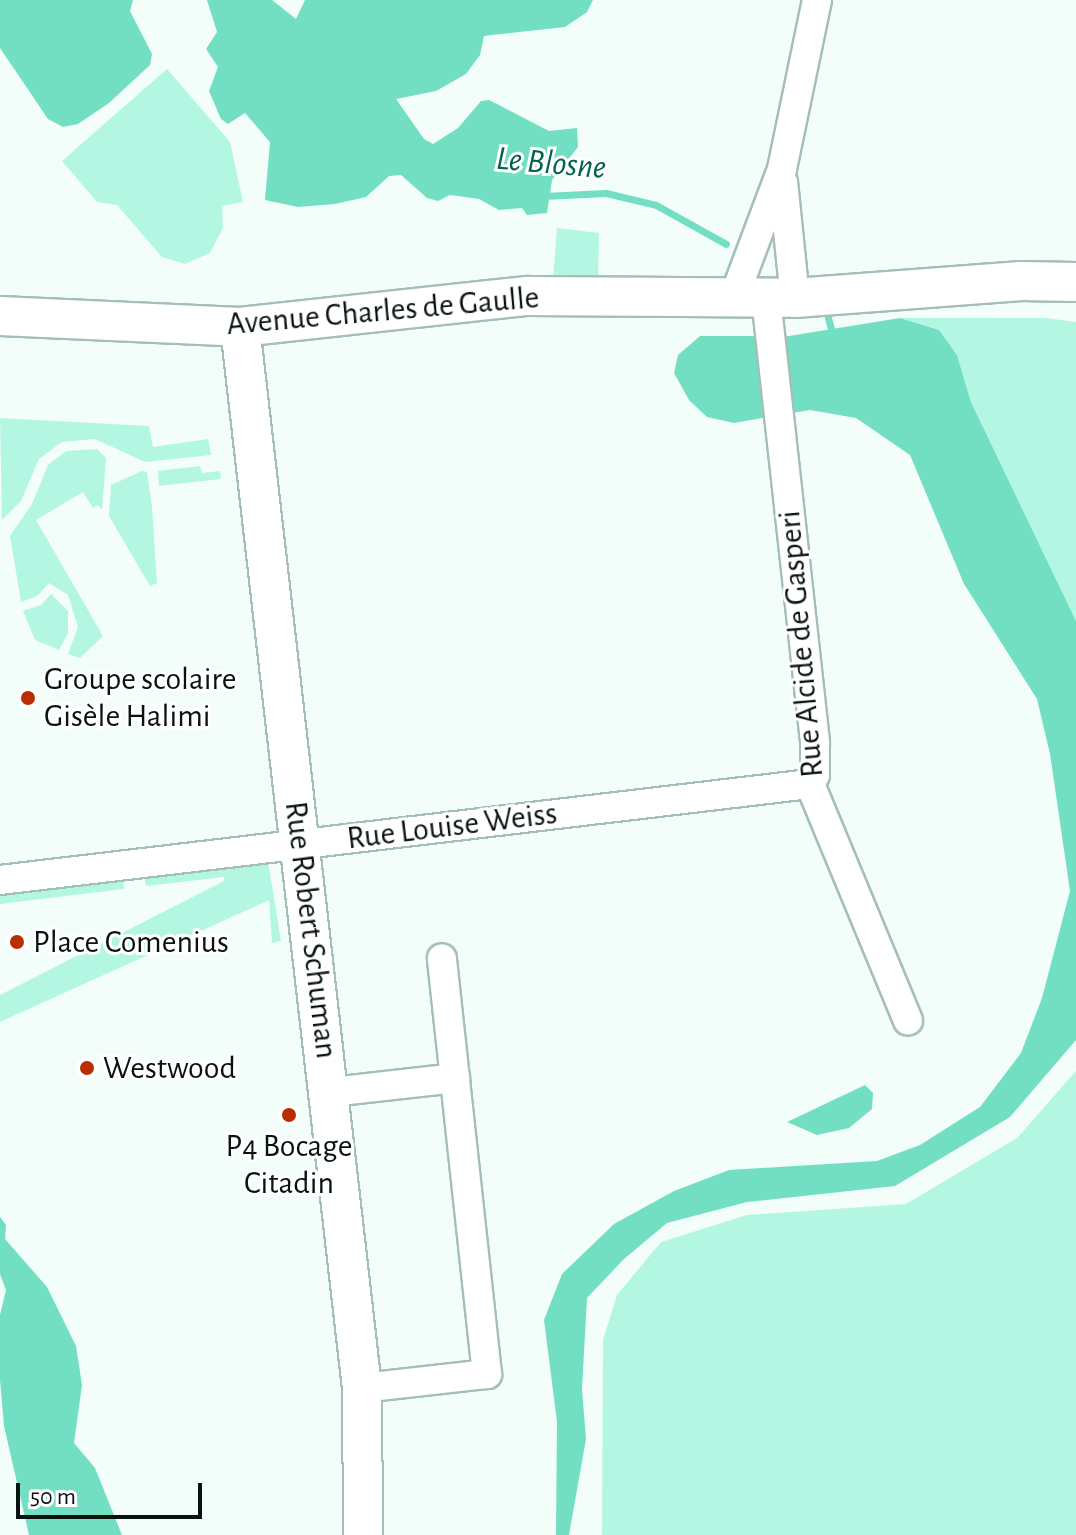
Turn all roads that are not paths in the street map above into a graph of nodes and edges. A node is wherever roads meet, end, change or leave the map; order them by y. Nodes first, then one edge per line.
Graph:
1 (817, 0) edge
2 (782, 169) junction
3 (1076, 282) edge
4 (765, 297) junction
5 (0, 316) edge
6 (240, 327) junction
7 (810, 784) junction
8 (299, 845) junction
9 (0, 880) edge
10 (442, 958) dead end
11 (908, 1021) dead end
12 (455, 1078) junction
13 (331, 1092) junction
14 (362, 1388) junction
15 (363, 1535) edge

1 - 2 street
2 - 4 street
2 - 4 street, Rue Alcide de Gasperi
3 - 4 street, Avenue Charles de Gaulle
4 - 6 street, Avenue Charles de Gaulle
4 - 7 street, Rue Alcide de Gasperi
5 - 6 street, Avenue Charles de Gaulle
6 - 8 street, Rue Robert Schuman
7 - 8 street, Rue Louise Weiss
7 - 11 street, Rue Alcide de Gasperi
8 - 9 street, Rue Louise Weiss
8 - 13 street, Rue Robert Schuman
10 - 12 street
12 - 13 street
12 - 14 street
13 - 14 street, Rue Robert Schuman
14 - 15 street, Rue Robert Schuman

